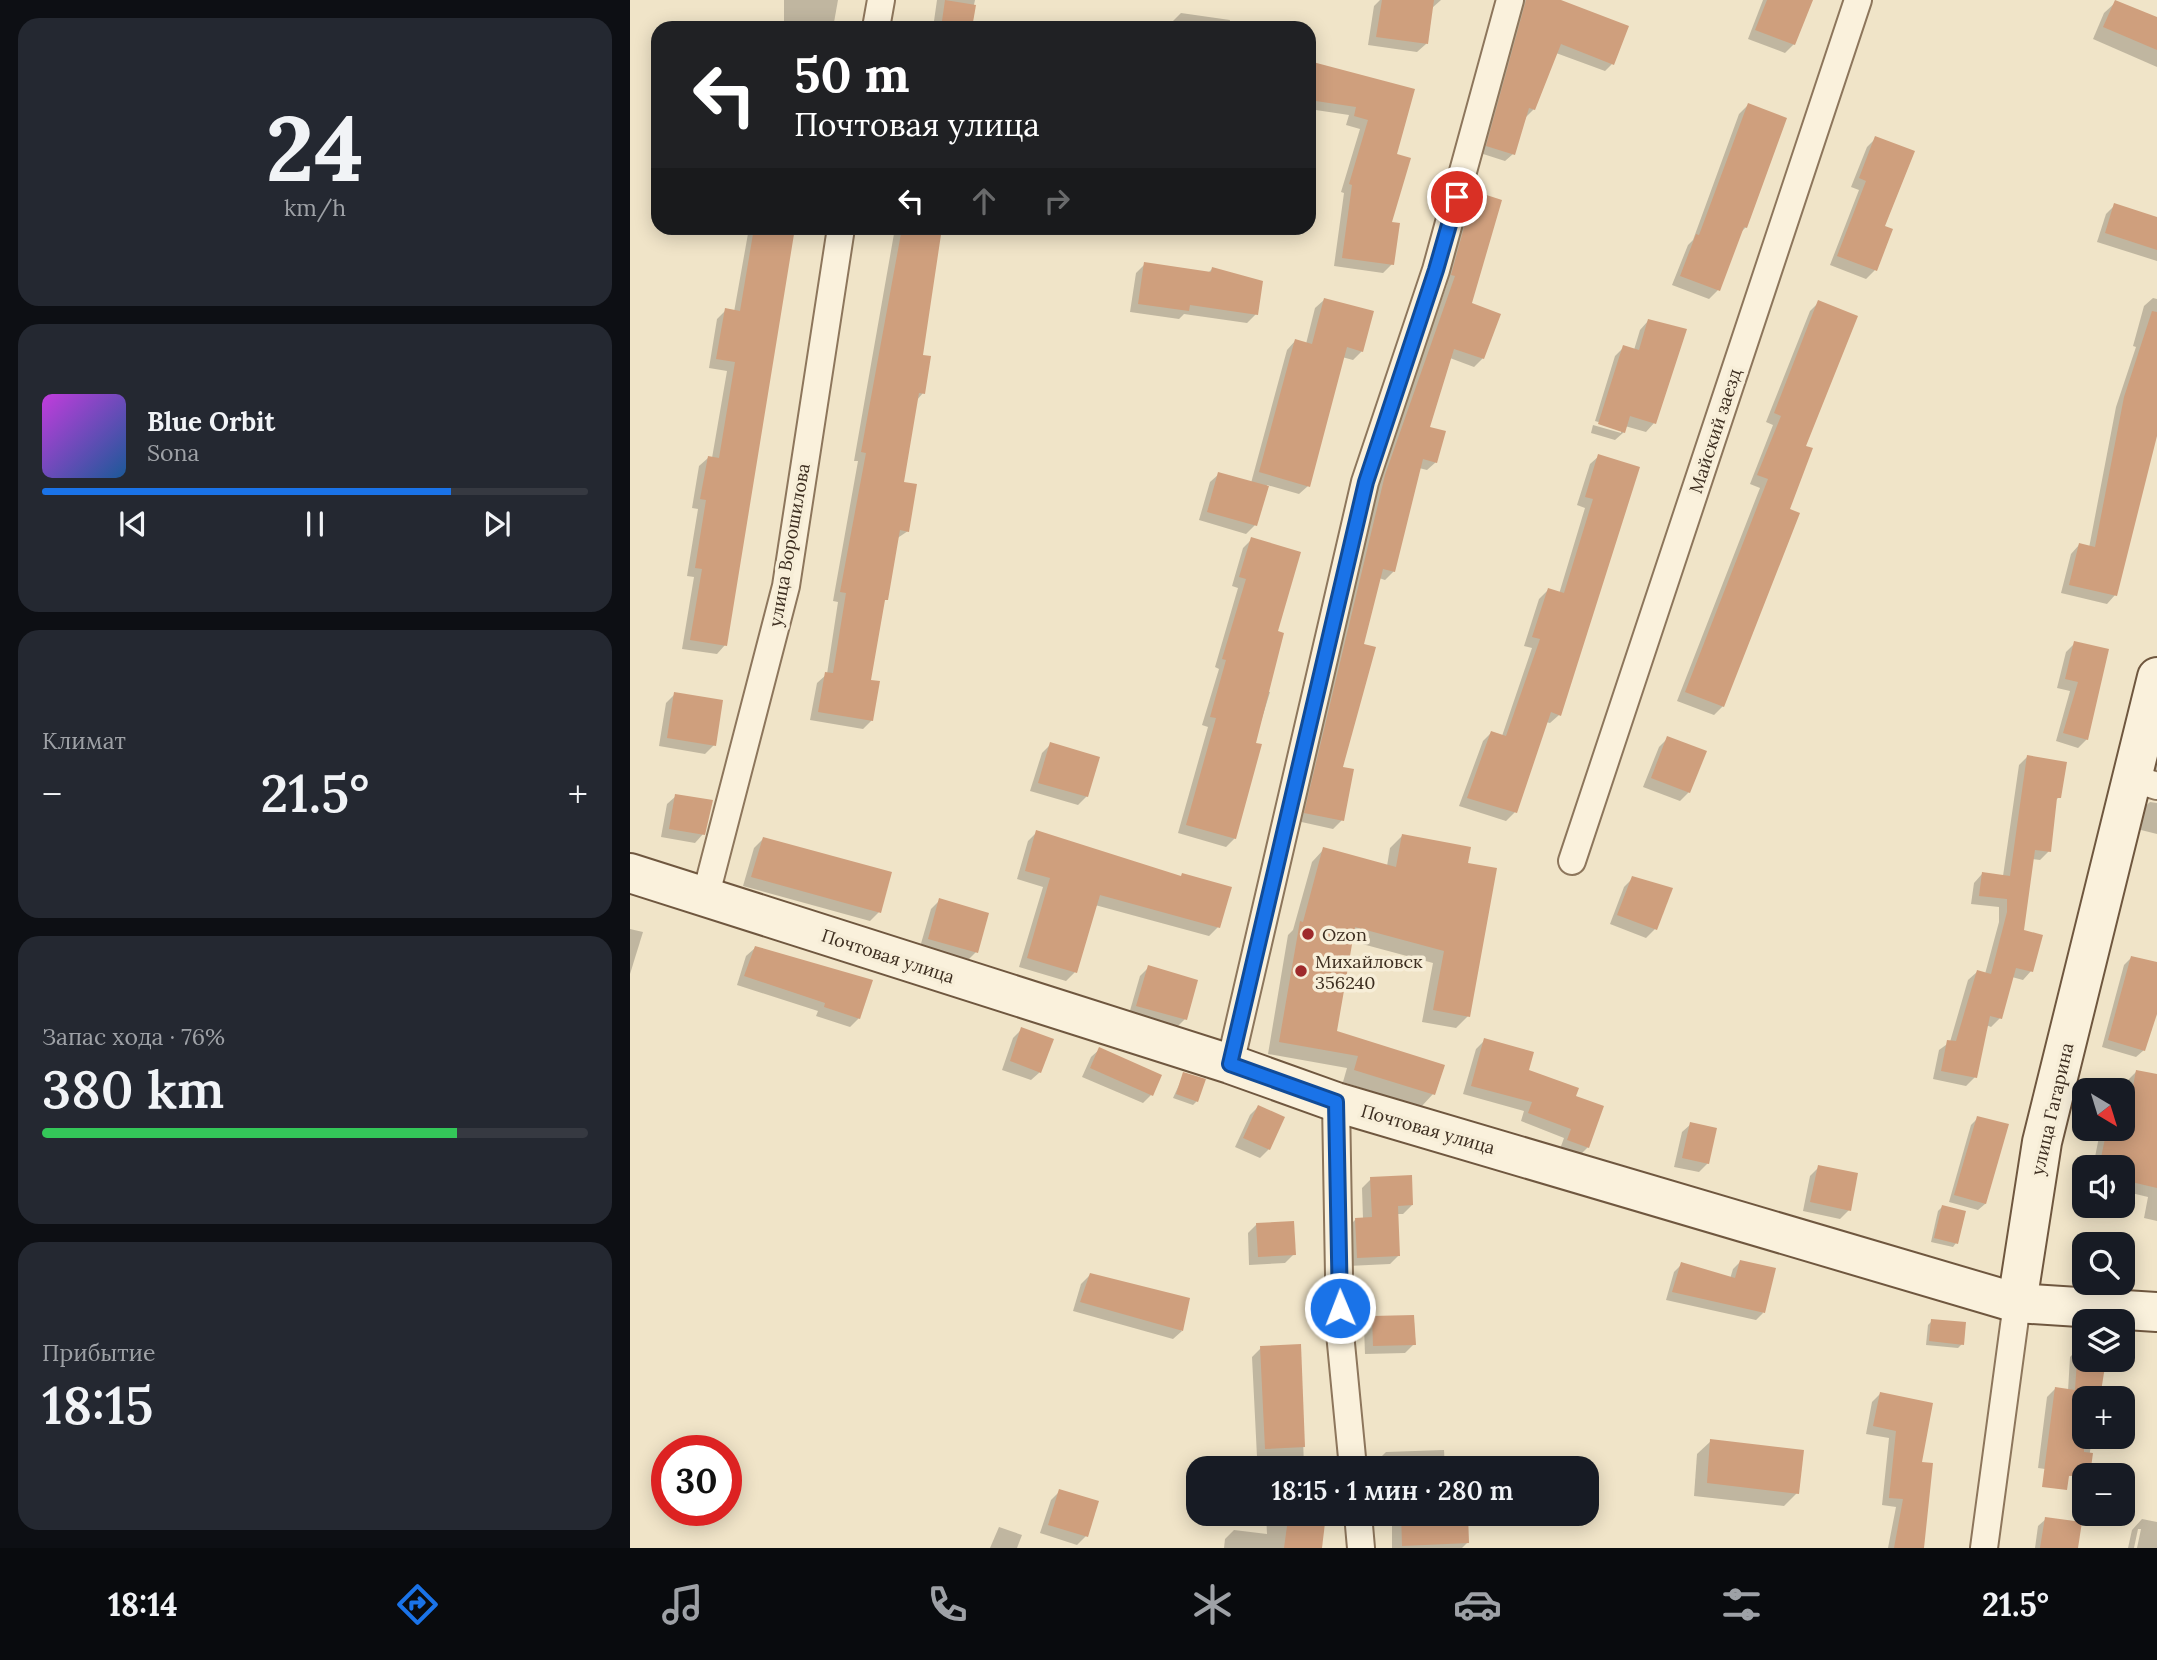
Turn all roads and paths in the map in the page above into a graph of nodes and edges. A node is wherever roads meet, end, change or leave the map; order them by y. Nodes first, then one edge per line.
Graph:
1 (881, 0) edge
2 (1510, 0) edge
3 (1858, 0) edge
4 (877, 21) edge
5 (840, 235) edge
6 (2157, 677) edge
7 (2145, 782) edge
8 (1572, 861) dead end
9 (630, 873) edge
10 (705, 898) junction
11 (1230, 1064) junction
12 (1336, 1102) junction
13 (2017, 1303) junction
14 (2157, 1312) edge
15 (1352, 1456) edge
16 (1359, 1526) edge
17 (1361, 1548) edge
18 (1984, 1548) edge

1 - 4 street
2 - 11 street
3 - 8 street, Майский заезд
5 - 10 street, улица Ворошилова
6 - 7 main road, улица Гагарина
7 - 13 main road, улица Гагарина
9 - 10 main road, Почтовая улица
10 - 11 main road, Почтовая улица
11 - 12 main road, Почтовая улица
12 - 13 main road, Почтовая улица
12 - 15 street
13 - 14 main road, Почтовая улица
13 - 18 street, улица Гагарина
16 - 17 street

